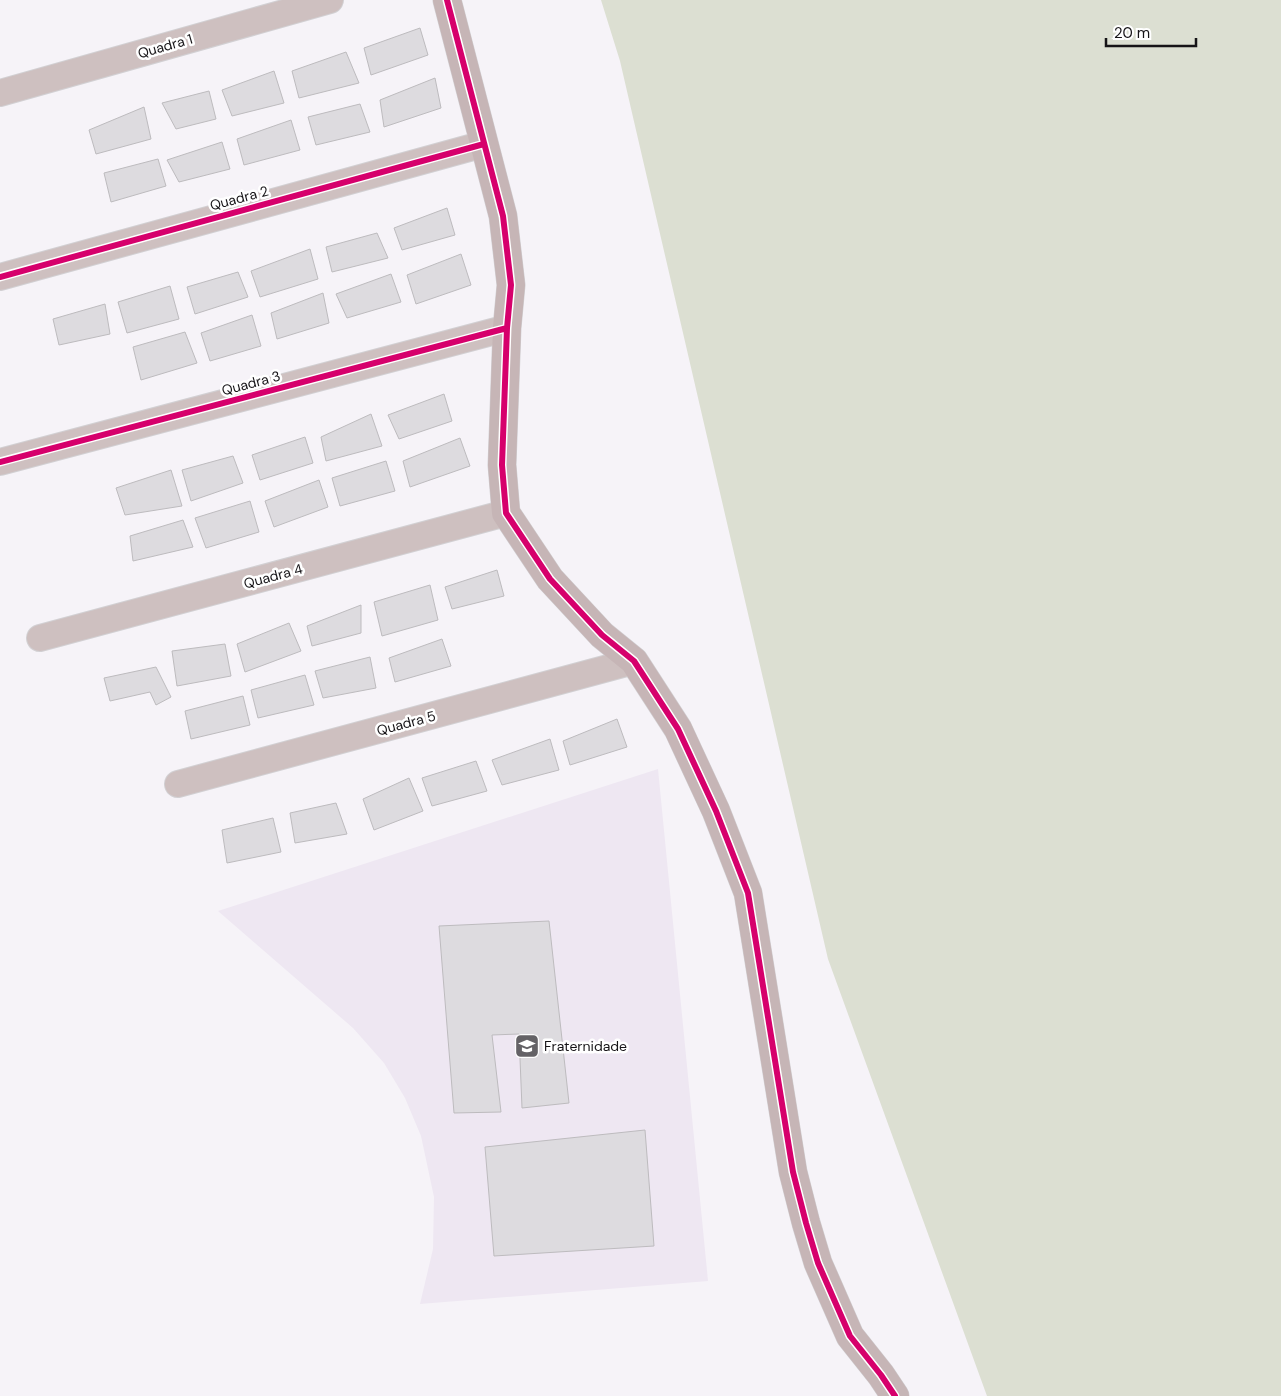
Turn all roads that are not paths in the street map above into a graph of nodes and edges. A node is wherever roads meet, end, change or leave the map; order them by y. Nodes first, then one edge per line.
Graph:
1 (330, 0) edge
2 (447, 0) edge
3 (0, 92) edge
4 (484, 144) junction
5 (0, 277) edge
6 (507, 328) junction
7 (0, 462) edge
8 (506, 513) junction
9 (40, 638) dead end
10 (634, 661) junction
11 (178, 784) dead end
12 (895, 1396) edge

1 - 3 street, Quadra 1
2 - 4 street
4 - 5 street, Quadra 2
4 - 6 street
6 - 7 street, Quadra 3
6 - 8 street
8 - 9 street, Quadra 4
8 - 10 street
10 - 11 street, Quadra 5
10 - 12 street

